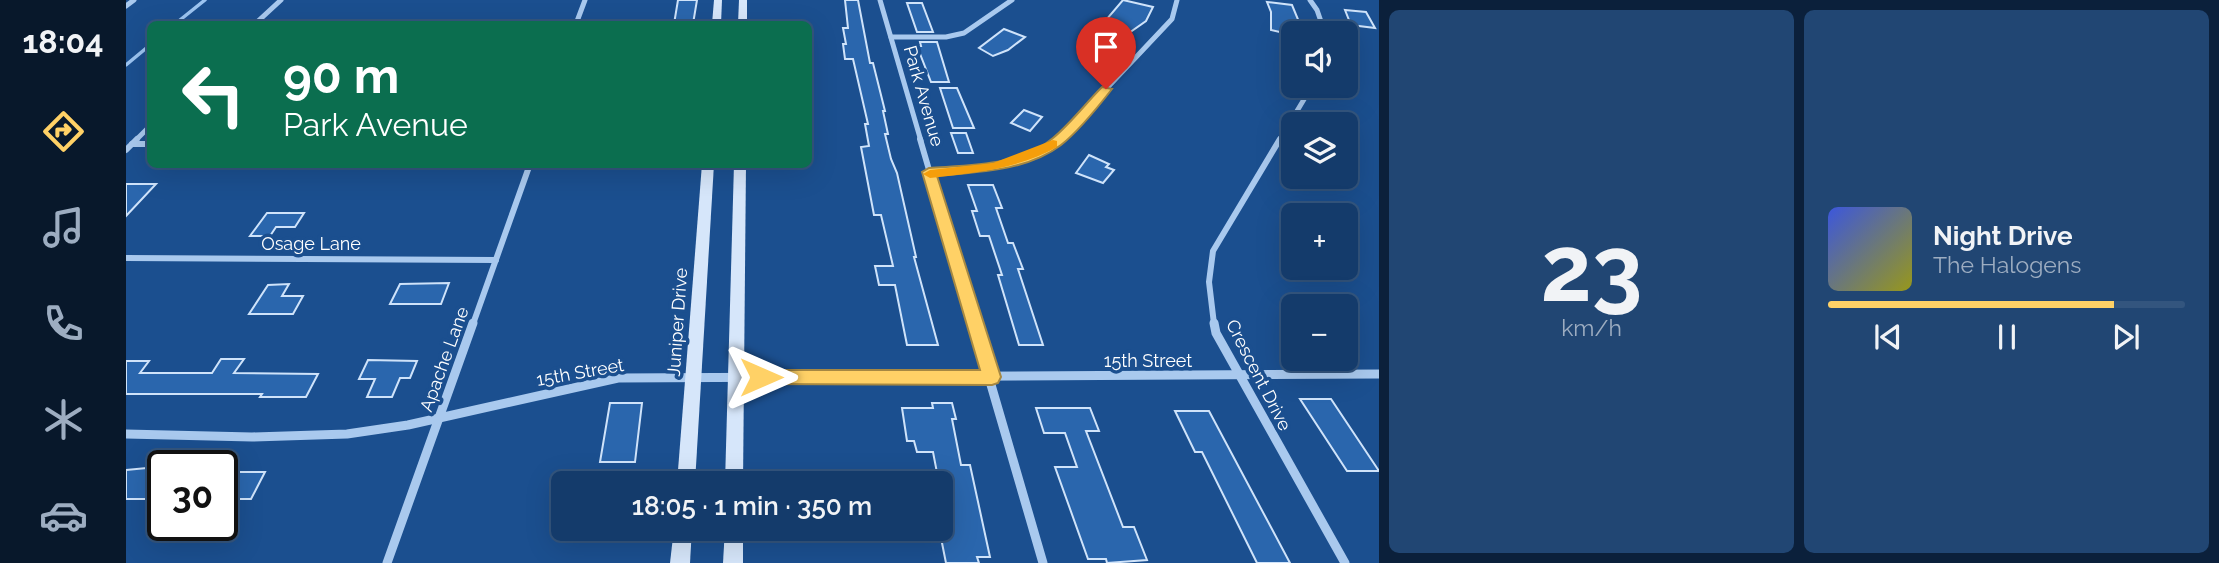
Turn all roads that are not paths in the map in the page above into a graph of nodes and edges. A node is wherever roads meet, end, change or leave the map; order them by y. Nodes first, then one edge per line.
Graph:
1 (134, 0) edge
2 (281, 0) edge
3 (585, 0) edge
4 (718, 0) edge
5 (743, 0) edge
6 (880, 0) edge
7 (1012, 0) edge
8 (1177, 0) edge
9 (1310, 0) edge
10 (126, 6) edge
11 (258, 21) edge
12 (577, 21) edge
13 (717, 21) edge
14 (743, 21) edge
15 (1321, 21) edge
16 (891, 37) junction
17 (1304, 98) edge
18 (147, 129) edge
19 (132, 144) junction
20 (147, 144) edge
21 (126, 150) edge
22 (529, 168) edge
23 (708, 168) edge
24 (740, 168) edge
25 (929, 172) junction
26 (126, 258) edge
27 (496, 260) junction
28 (1379, 374) edge
29 (1238, 376) junction
30 (695, 377) junction
31 (736, 377) junction
32 (992, 377) junction
33 (440, 419) junction
34 (126, 434) edge
35 (687, 471) edge
36 (734, 471) edge
37 (682, 541) edge
38 (734, 541) edge
39 (387, 563) edge
40 (680, 563) edge
41 (733, 563) edge
42 (1043, 563) edge
43 (1345, 563) edge

1 - 10 street
2 - 11 street
3 - 12 street
4 - 13 street
5 - 14 street
6 - 16 street, Park Avenue
7 - 16 street
8 - 25 street
9 - 15 street
16 - 25 street, Park Avenue
17 - 29 street, Crescent Drive
18 - 19 street
19 - 20 street
19 - 21 street
22 - 27 street, Apache Lane
23 - 30 street, Juniper Drive
24 - 31 street
25 - 32 street, Park Avenue
26 - 27 street, Osage Lane
27 - 33 street, Apache Lane
28 - 29 street, 15th Street
29 - 32 street, 15th Street
29 - 43 street, Crescent Drive
30 - 31 street, 15th Street
30 - 33 street, 15th Street
30 - 35 street, Juniper Drive
31 - 32 street, 15th Street
31 - 36 street
32 - 42 street, Park Avenue
33 - 34 street, 15th Street
33 - 39 street, Apache Lane
37 - 40 street
38 - 41 street

